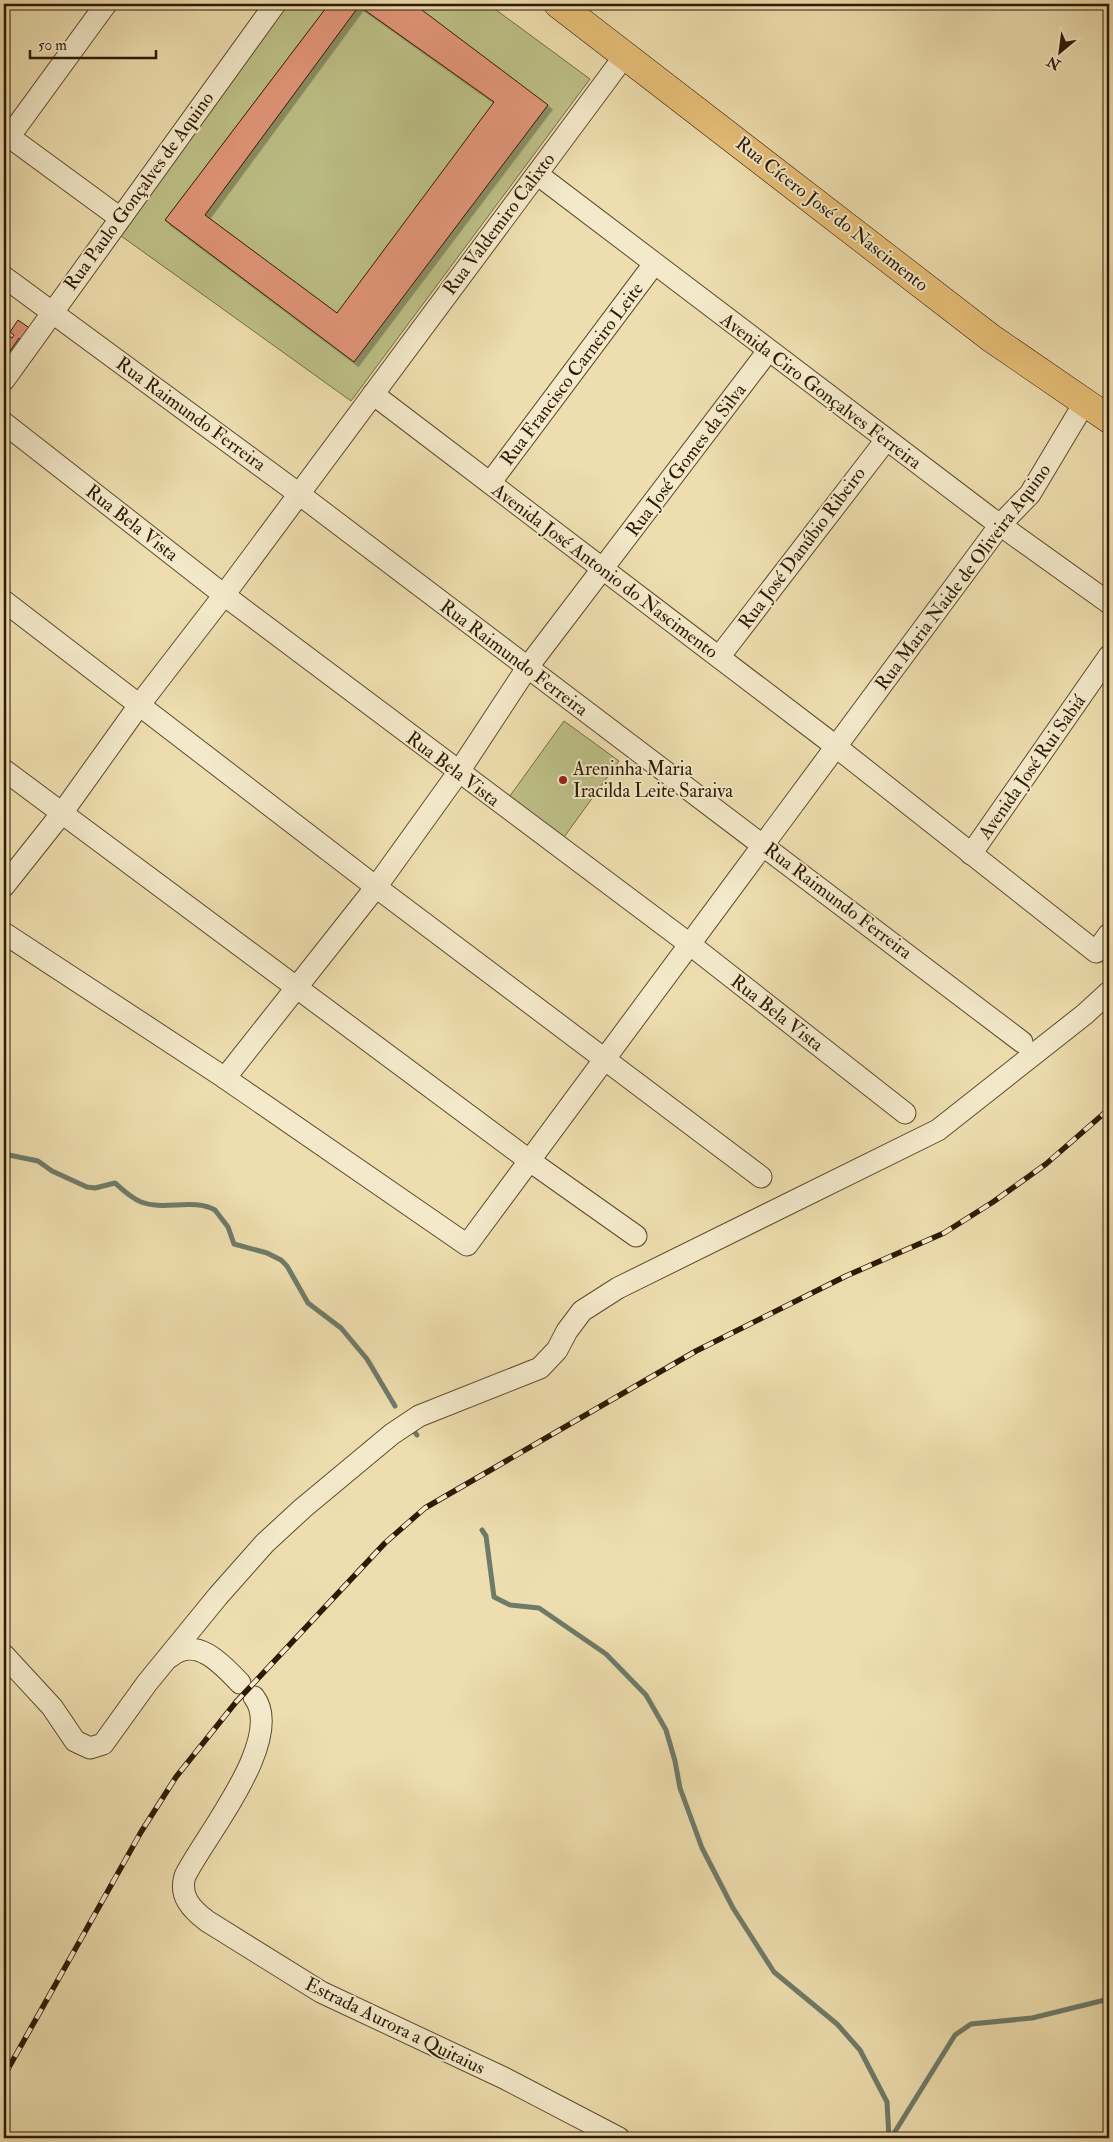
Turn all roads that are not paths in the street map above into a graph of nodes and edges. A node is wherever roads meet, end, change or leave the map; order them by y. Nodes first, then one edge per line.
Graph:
1 (106, 4) edge
2 (275, 4) edge
3 (558, 4) edge
4 (626, 54) junction
5 (6, 135) edge
6 (537, 174) junction
7 (120, 218) junction
8 (654, 264) junction
9 (4, 277) edge
10 (52, 312) junction
11 (768, 351) junction
12 (4, 380) edge
13 (373, 394) junction
14 (1085, 402) junction
15 (1109, 419) edge
16 (4, 423) edge
17 (886, 440) junction
18 (490, 483) junction
19 (299, 494) junction
20 (1000, 526) junction
21 (603, 569) junction
22 (224, 596) junction
23 (4, 601) edge
24 (1109, 603) edge
25 (1109, 656) edge
26 (719, 657) junction
27 (527, 668) junction
28 (140, 704) junction
29 (836, 747) junction
30 (4, 770) edge
31 (458, 773) junction
32 (62, 813) junction
33 (764, 845) junction
34 (971, 854) junction
35 (4, 886) edge
36 (376, 887) junction
37 (4, 934) edge
38 (1109, 934) edge
39 (690, 945) junction
40 (299, 987) junction
41 (1109, 992) edge
42 (1022, 1042) dead end
43 (606, 1059) junction
44 (225, 1078) junction
45 (905, 1113) dead end
46 (530, 1161) junction
47 (761, 1177) dead end
48 (636, 1236) dead end
49 (4, 1655) edge
50 (160, 1668) junction
51 (619, 2138) edge

1 - 5 street
2 - 7 street, Rua Paulo Gonçalves de Aquino
3 - 4 main road, Rua Cícero José do Nascimento
4 - 6 street, Rua Valdemiro Calixto
4 - 14 main road, Rua Cícero José do Nascimento
5 - 7 street
6 - 8 street, Avenida Ciro Gonçalves Ferreira
6 - 13 street, Rua Valdemiro Calixto
7 - 10 street, Rua Paulo Gonçalves de Aquino
8 - 11 street, Avenida Ciro Gonçalves Ferreira
8 - 18 street, Rua Francisco Carneiro Leite
9 - 10 street, Rua Raimundo Ferreira
10 - 12 street, Rua Paulo Gonçalves de Aquino
10 - 19 street, Rua Raimundo Ferreira
11 - 17 street, Avenida Ciro Gonçalves Ferreira
11 - 21 street, Rua José Gomes da Silva
13 - 18 street, Avenida José Antonio do Nascimento
13 - 19 street, Rua Valdemiro Calixto
14 - 15 main road, Rua Cícero José do Nascimento
14 - 20 street, Rua Maria Naide de Oliveira Aquino
16 - 22 street, Rua Bela Vista
17 - 20 street, Avenida Ciro Gonçalves Ferreira
17 - 26 street, Rua José Danúbio Ribeiro
18 - 21 street, Avenida José Antonio do Nascimento
19 - 22 street, Rua Valdemiro Calixto
19 - 27 street, Rua Raimundo Ferreira
20 - 24 street, Avenida Ciro Gonçalves Ferreira
20 - 29 street, Rua Maria Naide de Oliveira Aquino
21 - 26 street, Avenida José Antonio do Nascimento
21 - 27 street, Rua José Gomes da Silva
22 - 28 street, Rua Valdemiro Calixto
22 - 31 street, Rua Bela Vista
23 - 28 street
25 - 34 street, Avenida José Rui Sabiá
26 - 29 street, Avenida José Antonio do Nascimento
27 - 31 street, Rua José Gomes da Silva
27 - 33 street, Rua Raimundo Ferreira
28 - 32 street, Rua Valdemiro Calixto
28 - 36 street
29 - 33 street, Rua Maria Naide de Oliveira Aquino
29 - 34 street, Avenida José Antonio do Nascimento
30 - 32 street
31 - 36 street, Rua José Gomes da Silva
31 - 39 street, Rua Bela Vista
32 - 35 street, Rua Valdemiro Calixto
32 - 40 street
33 - 39 street, Rua Maria Naide de Oliveira Aquino
33 - 42 street, Rua Raimundo Ferreira
34 - 38 street, Avenida José Antonio do Nascimento
36 - 40 street, Rua José Gomes da Silva
36 - 43 street
37 - 44 street
39 - 43 street, Rua Maria Naide de Oliveira Aquino
39 - 45 street, Rua Bela Vista
40 - 44 street, Rua José Gomes da Silva
40 - 46 street
41 - 50 street
43 - 46 street, Rua Maria Naide de Oliveira Aquino
43 - 47 street
44 - 46 street, Rua Maria Naide de Oliveira Aquino
46 - 48 street
49 - 50 street
50 - 51 street, Estrada Aurora a Quitaius

